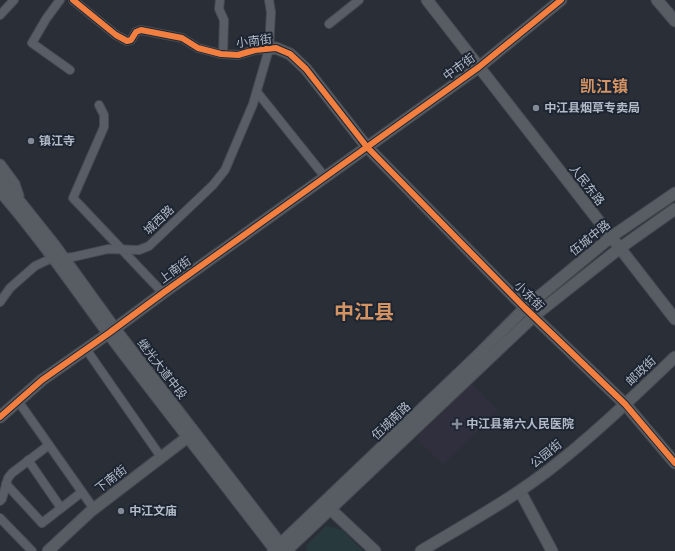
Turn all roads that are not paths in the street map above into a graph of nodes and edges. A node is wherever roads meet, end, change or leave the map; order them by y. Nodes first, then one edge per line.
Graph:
1 (14, 0) edge
2 (60, 0) edge
3 (73, 0) edge
4 (220, 0) edge
5 (269, 0) edge
6 (359, 0) edge
7 (427, 0) edge
8 (561, 0) edge
9 (657, 0) edge
10 (0, 15) edge
11 (675, 21) edge
12 (329, 24) dead end
13 (269, 49) junction
14 (223, 54) junction
15 (479, 67) junction
16 (70, 70) dead end
17 (257, 92) junction
18 (99, 105) dead end
19 (367, 147) junction
20 (0, 165) edge
21 (324, 177) junction
22 (2, 185) edge
23 (675, 193) edge
24 (0, 201) edge
25 (17, 204) junction
26 (675, 209) edge
27 (611, 237) junction
28 (620, 248) junction
29 (123, 250) junction
30 (58, 258) junction
31 (162, 293) junction
32 (0, 302) edge
33 (525, 308) junction
34 (534, 316) junction
35 (675, 319) edge
36 (112, 331) junction
37 (86, 349) junction
38 (675, 357) edge
39 (18, 401) junction
40 (625, 404) junction
41 (0, 417) edge
42 (192, 435) junction
43 (49, 445) junction
44 (161, 457) junction
45 (28, 460) junction
46 (675, 463) edge
47 (6, 484) junction
48 (520, 491) junction
49 (82, 492) junction
50 (0, 501) edge
51 (327, 506) junction
52 (61, 508) junction
53 (94, 509) junction
54 (0, 518) edge
55 (279, 550) edge
56 (32, 551) edge
57 (48, 551) edge
58 (375, 551) edge
59 (421, 551) edge
60 (552, 551) edge

1 - 10 street
2 - 16 street
3 - 14 street, 小南街
4 - 14 street
5 - 13 street, 城西路
6 - 12 street
7 - 15 street, 人民东路
8 - 15 street, 中市街
9 - 11 street
13 - 14 street, 小南街
13 - 17 street, 城西路
13 - 19 street, 小南街
15 - 19 street, 中市街
15 - 27 street, 人民东路
17 - 21 street
17 - 29 street, 城西路
18 - 29 street
19 - 21 street, 上南街
19 - 33 street, 小东街
20 - 25 street
21 - 31 street, 上南街
22 - 25 street
23 - 27 street, 伍城中路
24 - 25 street
25 - 30 street, 继光大道中段
26 - 28 street
27 - 28 street, 人民东路
27 - 33 street, 伍城中路
28 - 34 street
28 - 35 street, 人民东路
29 - 30 street, 城西路
29 - 31 street
30 - 32 street, 城西路
30 - 36 street, 继光大道中段
31 - 36 street, 上南街
33 - 34 street, 小东街
33 - 51 street, 伍城南路
34 - 40 street, 小东街
34 - 51 street, 伍城南路
36 - 37 street, 上南街
36 - 42 street, 继光大道中段
37 - 39 street, 上南街
37 - 44 street
38 - 40 street, 邮政街
39 - 41 street, 上南街
39 - 43 street
40 - 46 street, 小东街
40 - 48 street, 公园街
42 - 44 street, 下南街
42 - 55 street, 继光大道中段
43 - 45 street
43 - 49 street
44 - 53 street, 下南街
45 - 47 street
45 - 52 street
47 - 50 street
47 - 52 street
48 - 59 street, 公园街
48 - 60 street
49 - 52 street
49 - 53 street
51 - 55 street, 伍城南路
51 - 58 street
53 - 57 street, 下南街
54 - 56 street

